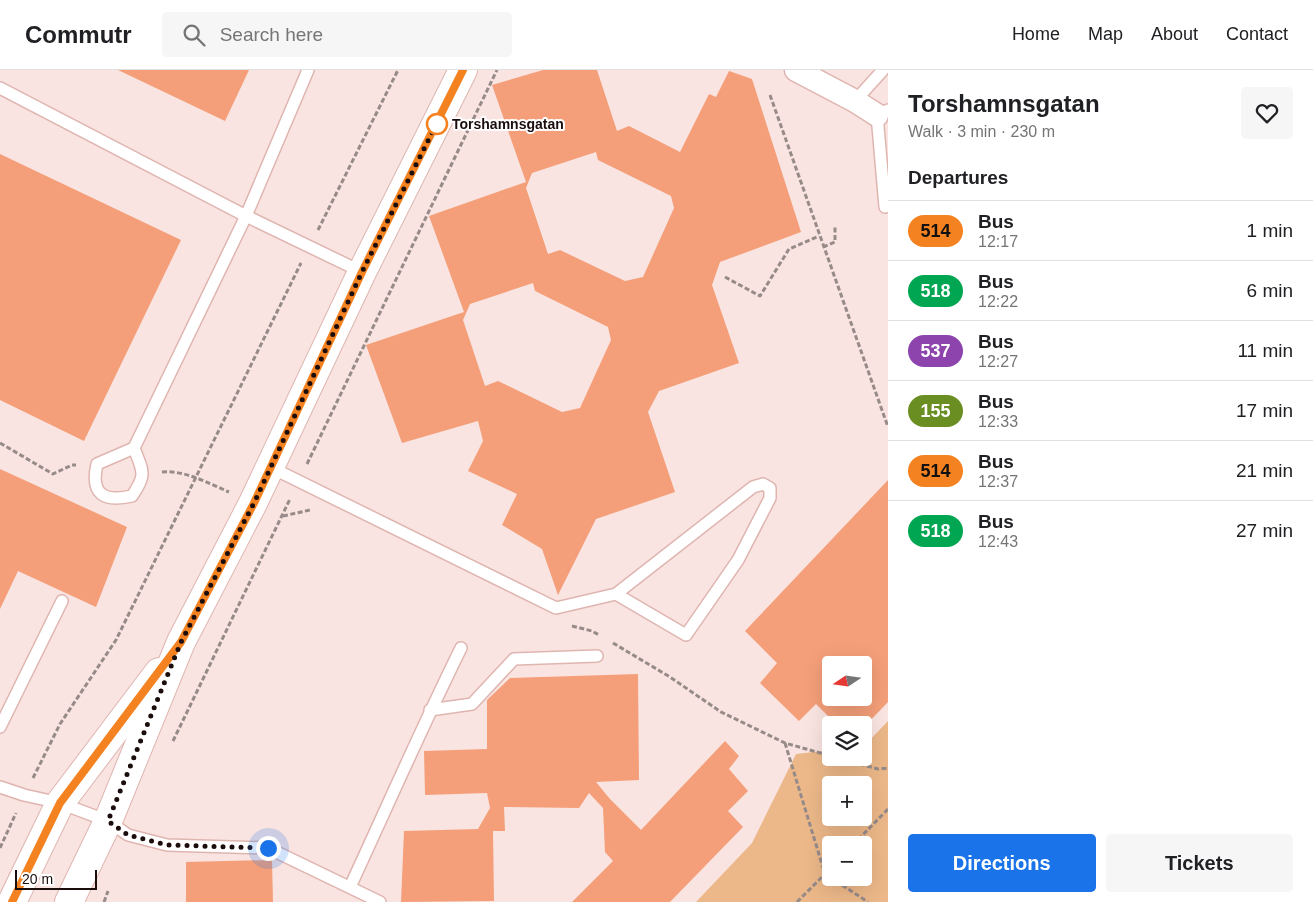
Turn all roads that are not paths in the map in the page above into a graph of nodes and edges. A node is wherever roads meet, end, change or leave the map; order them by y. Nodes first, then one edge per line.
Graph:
1 (308, 70) edge
2 (464, 70) edge
3 (796, 70) edge
4 (883, 70) edge
5 (0, 88) edge
6 (855, 101) junction
7 (883, 112) edge
8 (885, 207) dead end
9 (246, 216) junction
10 (362, 272) junction
11 (134, 448) junction
12 (270, 467) junction
13 (616, 594) junction
14 (62, 601) dead end
15 (181, 642) junction
16 (461, 648) dead end
17 (597, 656) dead end
18 (430, 710) junction
19 (0, 727) edge
20 (0, 787) edge
21 (60, 803) junction
22 (108, 821) junction
23 (350, 887) junction
24 (12, 902) edge
25 (68, 902) edge
26 (380, 902) edge

1 - 9 lane
2 - 10 street
3 - 6 street
4 - 6 lane
5 - 9 lane
6 - 7 street
7 - 8 lane
9 - 10 lane
9 - 11 lane
10 - 12 street
11 - 11 lane
12 - 13 lane
12 - 15 street
13 - 13 lane
14 - 19 lane
15 - 21 street
15 - 22 street
16 - 18 lane
17 - 18 lane
18 - 23 lane
20 - 21 lane
21 - 22 lane
21 - 24 street
22 - 23 lane
22 - 25 street
23 - 26 lane

